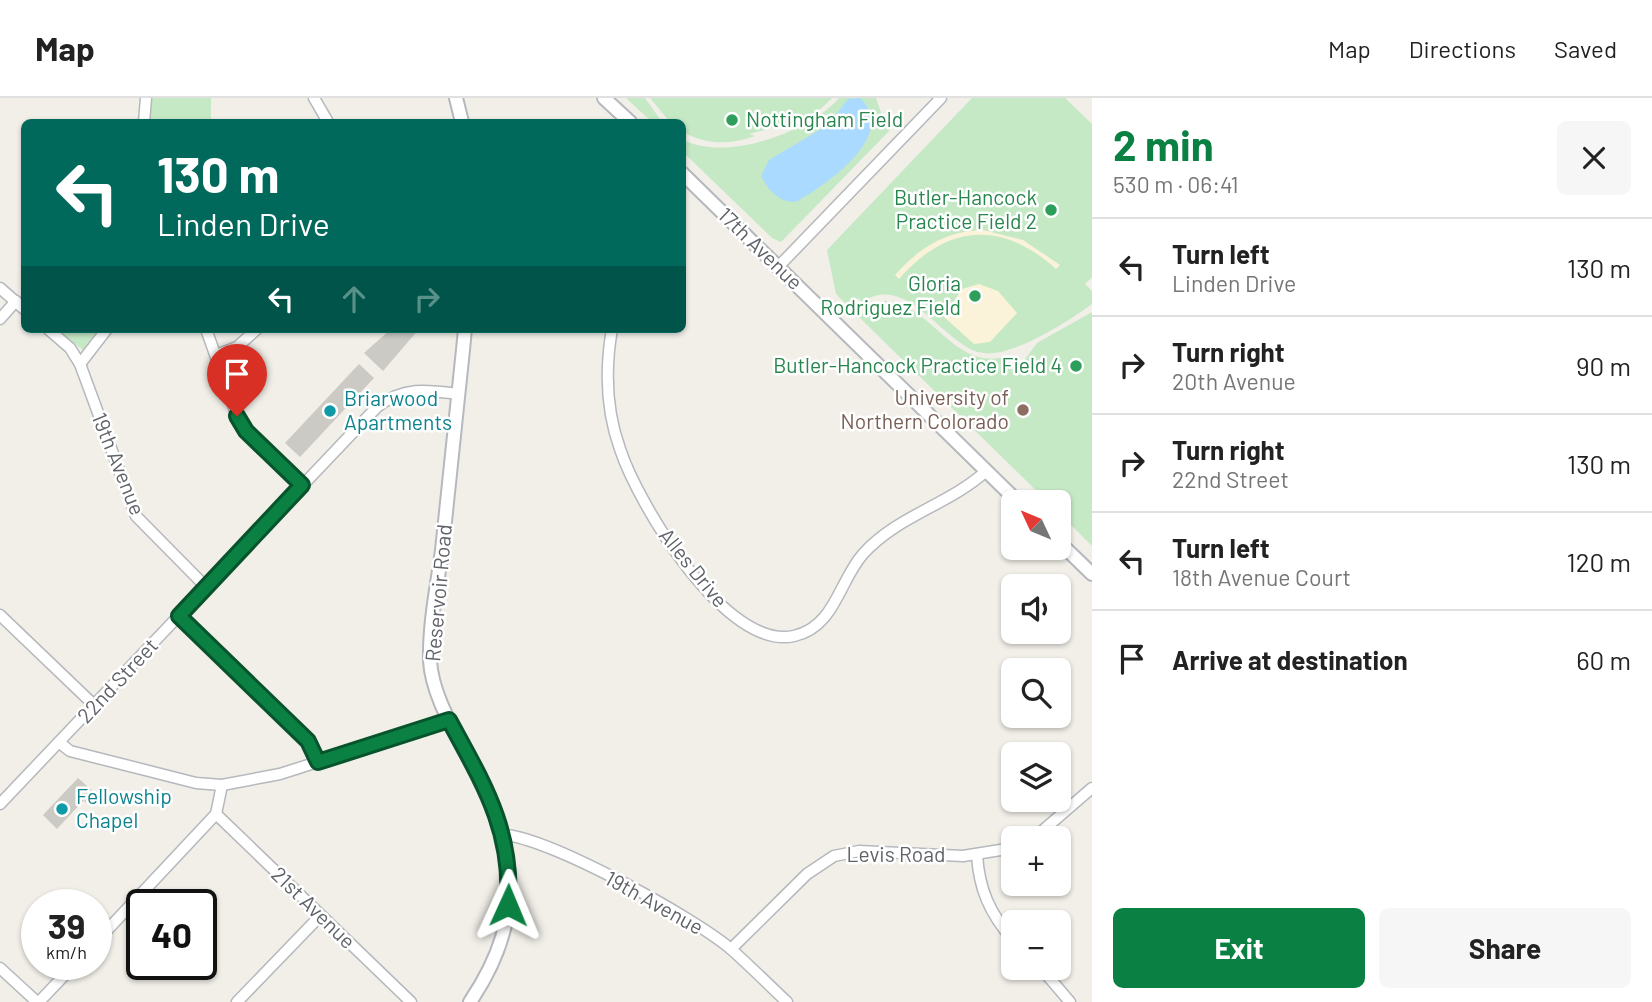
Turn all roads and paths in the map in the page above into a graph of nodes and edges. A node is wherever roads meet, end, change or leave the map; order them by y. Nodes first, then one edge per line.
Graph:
1 (146, 98) edge
2 (314, 98) edge
3 (456, 98) edge
4 (604, 98) edge
5 (941, 98) edge
6 (144, 119) edge
7 (326, 119) edge
8 (461, 119) edge
9 (627, 119) edge
10 (686, 177) edge
11 (778, 267) junction
12 (0, 288) edge
13 (16, 301) junction
14 (21, 306) edge
15 (0, 319) edge
16 (52, 333) edge
17 (104, 333) edge
18 (208, 333) edge
19 (253, 333) edge
20 (465, 333) edge
21 (612, 333) edge
22 (216, 355) junction
23 (80, 364) junction
24 (459, 394) junction
25 (985, 472) junction
26 (302, 485) junction
27 (1005, 490) edge
28 (1071, 554) edge
29 (1092, 574) edge
30 (206, 587) junction
31 (0, 615) edge
32 (179, 616) junction
33 (95, 706) junction
34 (449, 720) junction
35 (60, 743) junction
36 (318, 762) junction
37 (222, 785) junction
38 (1092, 788) edge
39 (0, 804) edge
40 (216, 814) junction
41 (1048, 826) edge
42 (504, 835) junction
43 (1001, 850) edge
44 (977, 855) junction
45 (320, 915) junction
46 (112, 925) edge
47 (1001, 925) edge
48 (731, 949) junction
49 (0, 968) edge
50 (59, 980) edge
51 (1051, 980) edge
52 (38, 1002) edge
53 (237, 1002) edge
54 (411, 1002) edge
55 (470, 1002) edge
56 (787, 1002) edge
57 (1070, 1002) edge

1 - 6 street
2 - 7 street
3 - 8 street
4 - 9 street
5 - 11 street
10 - 11 street, 17th Avenue
11 - 25 street, 17th Avenue
12 - 13 street
13 - 14 street
13 - 15 street
16 - 23 street, 19th Avenue
17 - 23 street
18 - 22 street
19 - 22 street
20 - 24 street, Reservoir Road
21 - 25 street, Alles Drive
22 - 26 street
23 - 30 street, 19th Avenue
24 - 26 street, 22nd Street
24 - 34 street, Reservoir Road
25 - 27 street, 17th Avenue
26 - 30 street, 22nd Street
28 - 29 street
30 - 32 street, 22nd Street
31 - 33 street
32 - 33 street, 22nd Street
32 - 36 street
33 - 35 street, 22nd Street
34 - 36 street
34 - 42 street, Reservoir Road
35 - 37 street
35 - 39 street, 22nd Street
36 - 37 street
37 - 40 street
38 - 41 street
40 - 45 street, 21st Avenue
40 - 46 street
42 - 48 street, 19th Avenue
42 - 55 street, Reservoir Road
43 - 44 street, Levis Road
44 - 47 street
44 - 48 street, Levis Road
45 - 53 street
45 - 54 street, 21st Avenue
48 - 56 street, 19th Avenue
49 - 52 street
50 - 52 street
51 - 57 street

